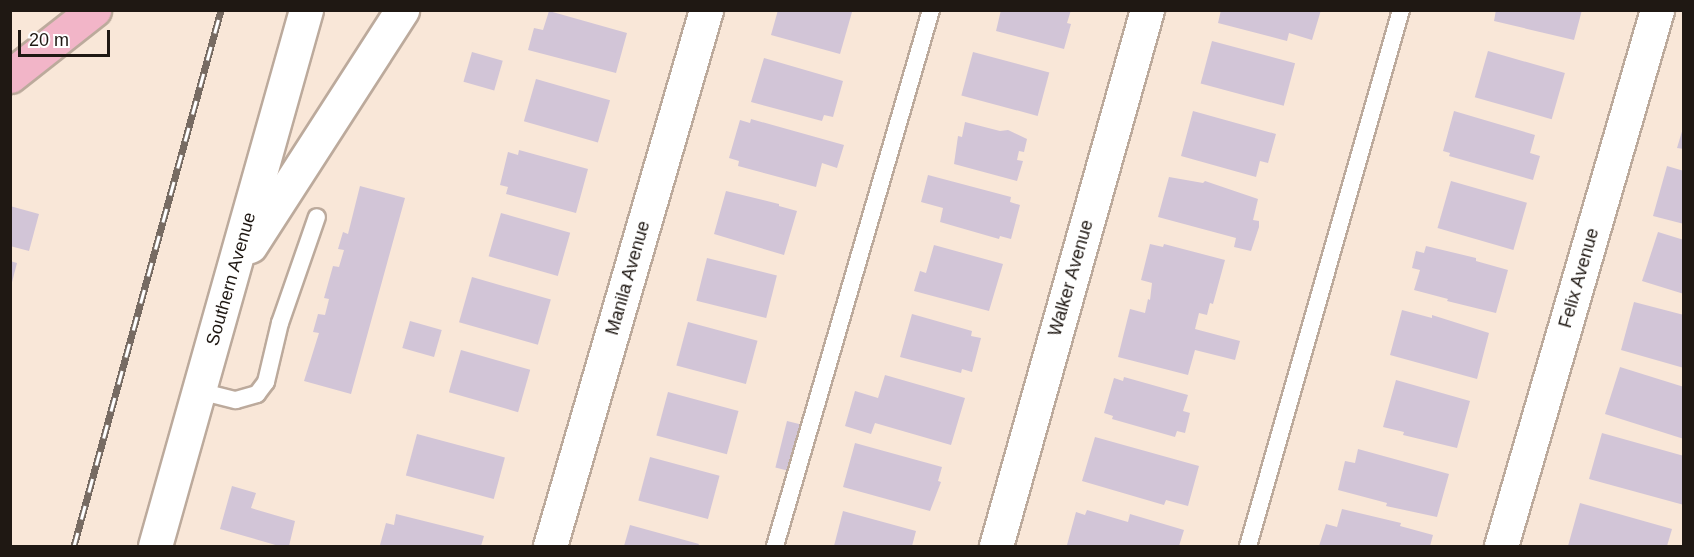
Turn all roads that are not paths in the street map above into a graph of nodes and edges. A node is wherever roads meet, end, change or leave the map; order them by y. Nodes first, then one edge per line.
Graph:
1 (94, 10) edge
2 (306, 10) edge
3 (402, 10) edge
4 (706, 10) edge
5 (931, 10) edge
6 (1147, 10) edge
7 (1401, 10) edge
8 (1657, 10) edge
9 (10, 76) edge
10 (317, 217) dead end
11 (232, 275) junction
12 (199, 391) junction
13 (155, 546) edge
14 (550, 546) edge
15 (775, 546) edge
16 (996, 546) edge
17 (1248, 546) edge
18 (1501, 546) edge

1 - 9 main road
2 - 11 street, Southern Avenue
3 - 11 street
4 - 14 street, Manila Avenue
5 - 15 lane
6 - 16 street, Walker Avenue
7 - 17 lane
8 - 18 street, Felix Avenue
10 - 12 lane
11 - 12 street, Southern Avenue
12 - 13 street, Southern Avenue

